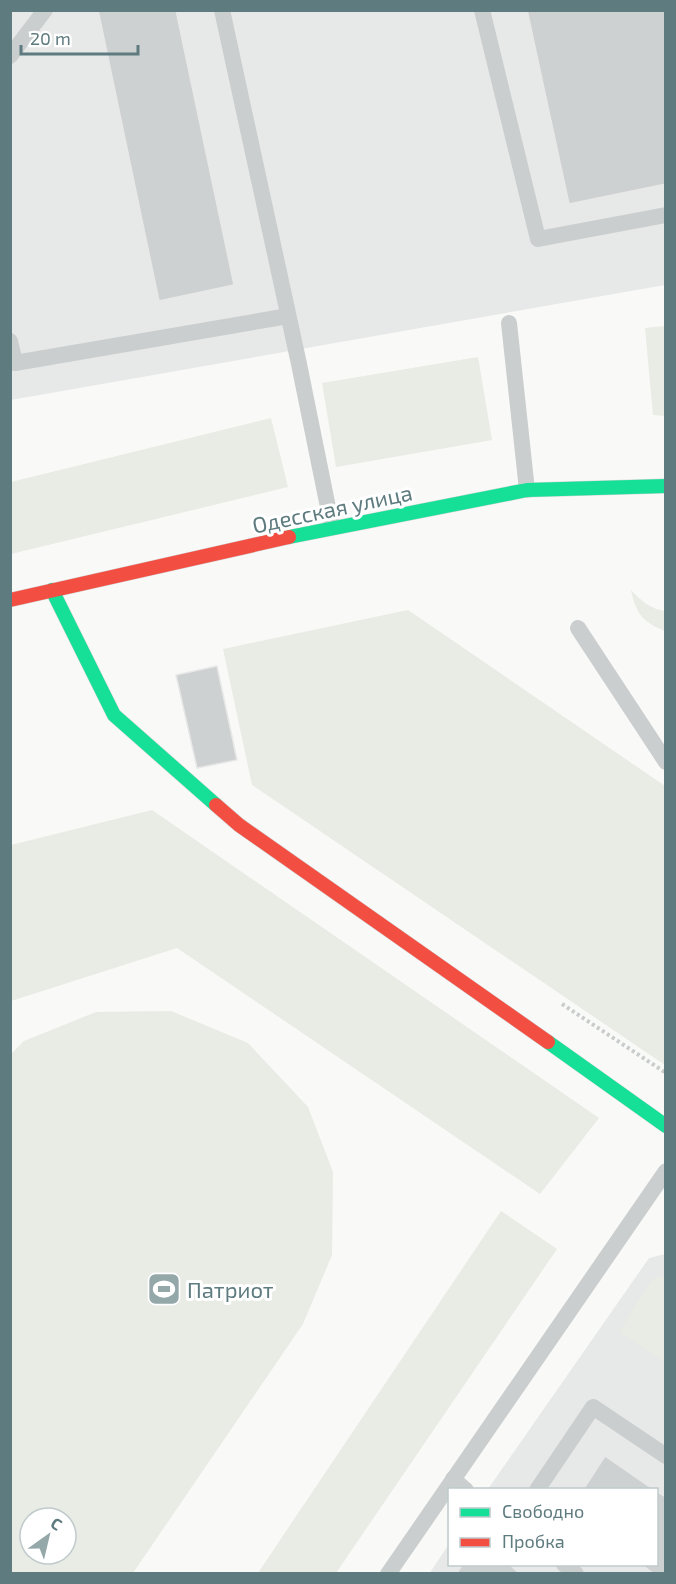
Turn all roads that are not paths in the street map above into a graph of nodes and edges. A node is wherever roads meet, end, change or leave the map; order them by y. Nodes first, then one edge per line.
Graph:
1 (45, 10) edge
2 (222, 10) edge
3 (482, 10) edge
4 (10, 56) edge
5 (666, 215) edge
6 (288, 316) junction
7 (509, 323) dead end
8 (10, 341) edge
9 (666, 486) edge
10 (527, 490) junction
11 (332, 527) junction
12 (52, 590) junction
13 (10, 600) edge
14 (578, 628) dead end
15 (666, 762) edge
16 (666, 1126) edge
17 (666, 1171) edge
18 (666, 1456) edge
19 (460, 1484) edge
20 (538, 1488) edge
21 (448, 1499) edge
22 (388, 1574) edge

1 - 4 lane
2 - 6 lane
3 - 5 lane
6 - 8 lane
6 - 11 lane
7 - 10 lane
9 - 10 street, Одесская улица
10 - 11 street, Одесская улица
11 - 12 street, Одесская улица
12 - 13 street, Одесская улица
12 - 16 street
14 - 15 lane
17 - 19 lane
18 - 20 lane
21 - 22 lane

